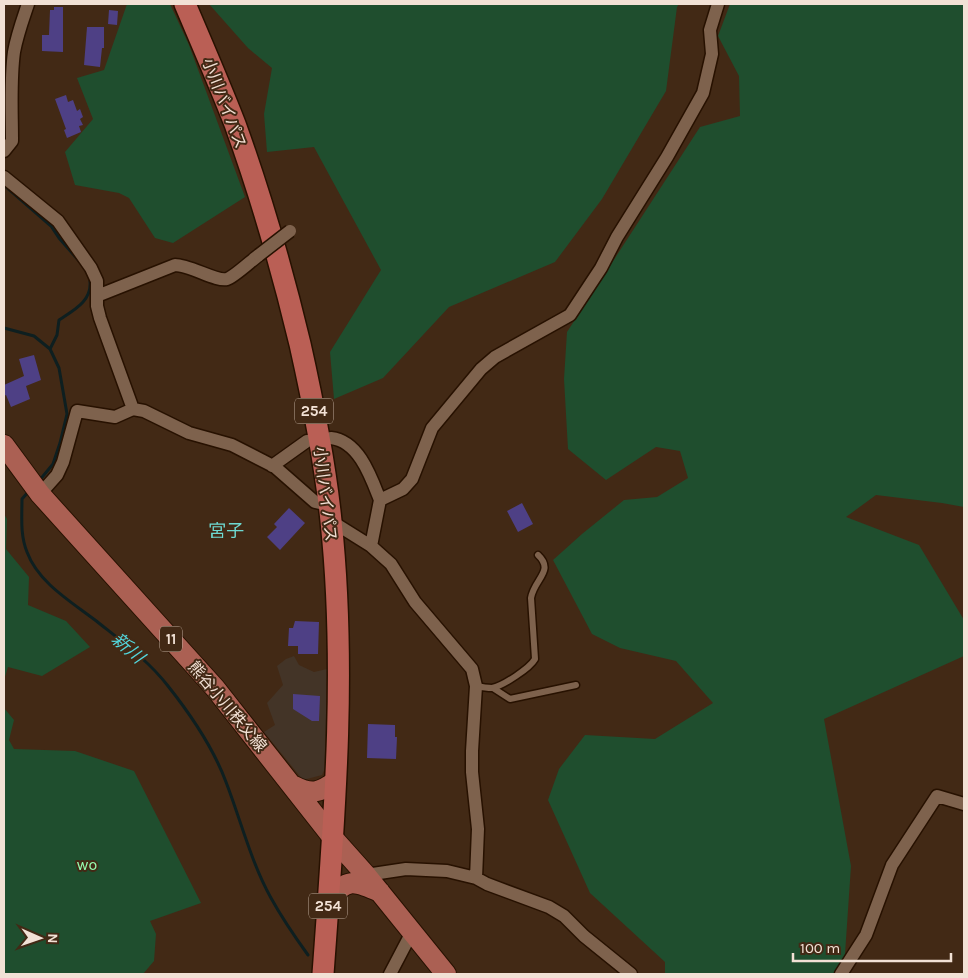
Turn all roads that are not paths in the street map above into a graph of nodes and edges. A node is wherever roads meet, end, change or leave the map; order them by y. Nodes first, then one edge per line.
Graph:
1 (28, 4) edge
2 (185, 4) edge
3 (718, 4) edge
4 (4, 151) edge
5 (4, 177) edge
6 (294, 228) dead end
7 (97, 296) junction
8 (133, 409) junction
9 (331, 438) dead end
10 (307, 441) dead end
11 (4, 445) edge
12 (272, 466) junction
13 (40, 494) junction
14 (380, 500) junction
15 (330, 513) junction
16 (371, 546) junction
17 (538, 555) dead end
18 (576, 684) dead end
19 (476, 686) junction
20 (493, 688) junction
21 (336, 781) junction
22 (294, 786) junction
23 (964, 804) edge
24 (333, 838) junction
25 (366, 875) junction
26 (476, 878) junction
27 (380, 892) junction
28 (328, 900) junction
29 (412, 932) junction
30 (322, 974) edge
31 (390, 974) edge
32 (446, 974) edge
33 (631, 974) edge
34 (841, 974) edge

1 - 4 street
2 - 15 highway, 小川バイパス / 254
3 - 14 street
5 - 7 street
6 - 7 street, bridge
7 - 8 street
8 - 12 street
8 - 13 street
9 - 14 street
10 - 12 street
11 - 13 main road, 熊谷小川秩父線 / 11
12 - 15 street
13 - 22 main road, 熊谷小川秩父線 / 11
14 - 16 street
15 - 16 street
15 - 21 highway, 小川バイパス / 254
16 - 19 street
17 - 20 lane
18 - 20 lane
19 - 20 lane
19 - 26 street
21 - 22 main road
21 - 24 highway, 小川バイパス / 254
22 - 24 main road, 熊谷小川秩父線 / 11
23 - 34 street
24 - 25 main road, 熊谷小川秩父線 / 11
24 - 28 highway, 小川バイパス / 254
25 - 26 street
25 - 27 main road, 熊谷小川秩父線 / 11
26 - 33 street
27 - 28 main road
27 - 29 main road, 熊谷小川秩父線 / 11
28 - 30 highway, 小川バイパス / 254
29 - 31 street
29 - 32 main road, 熊谷小川秩父線 / 11

